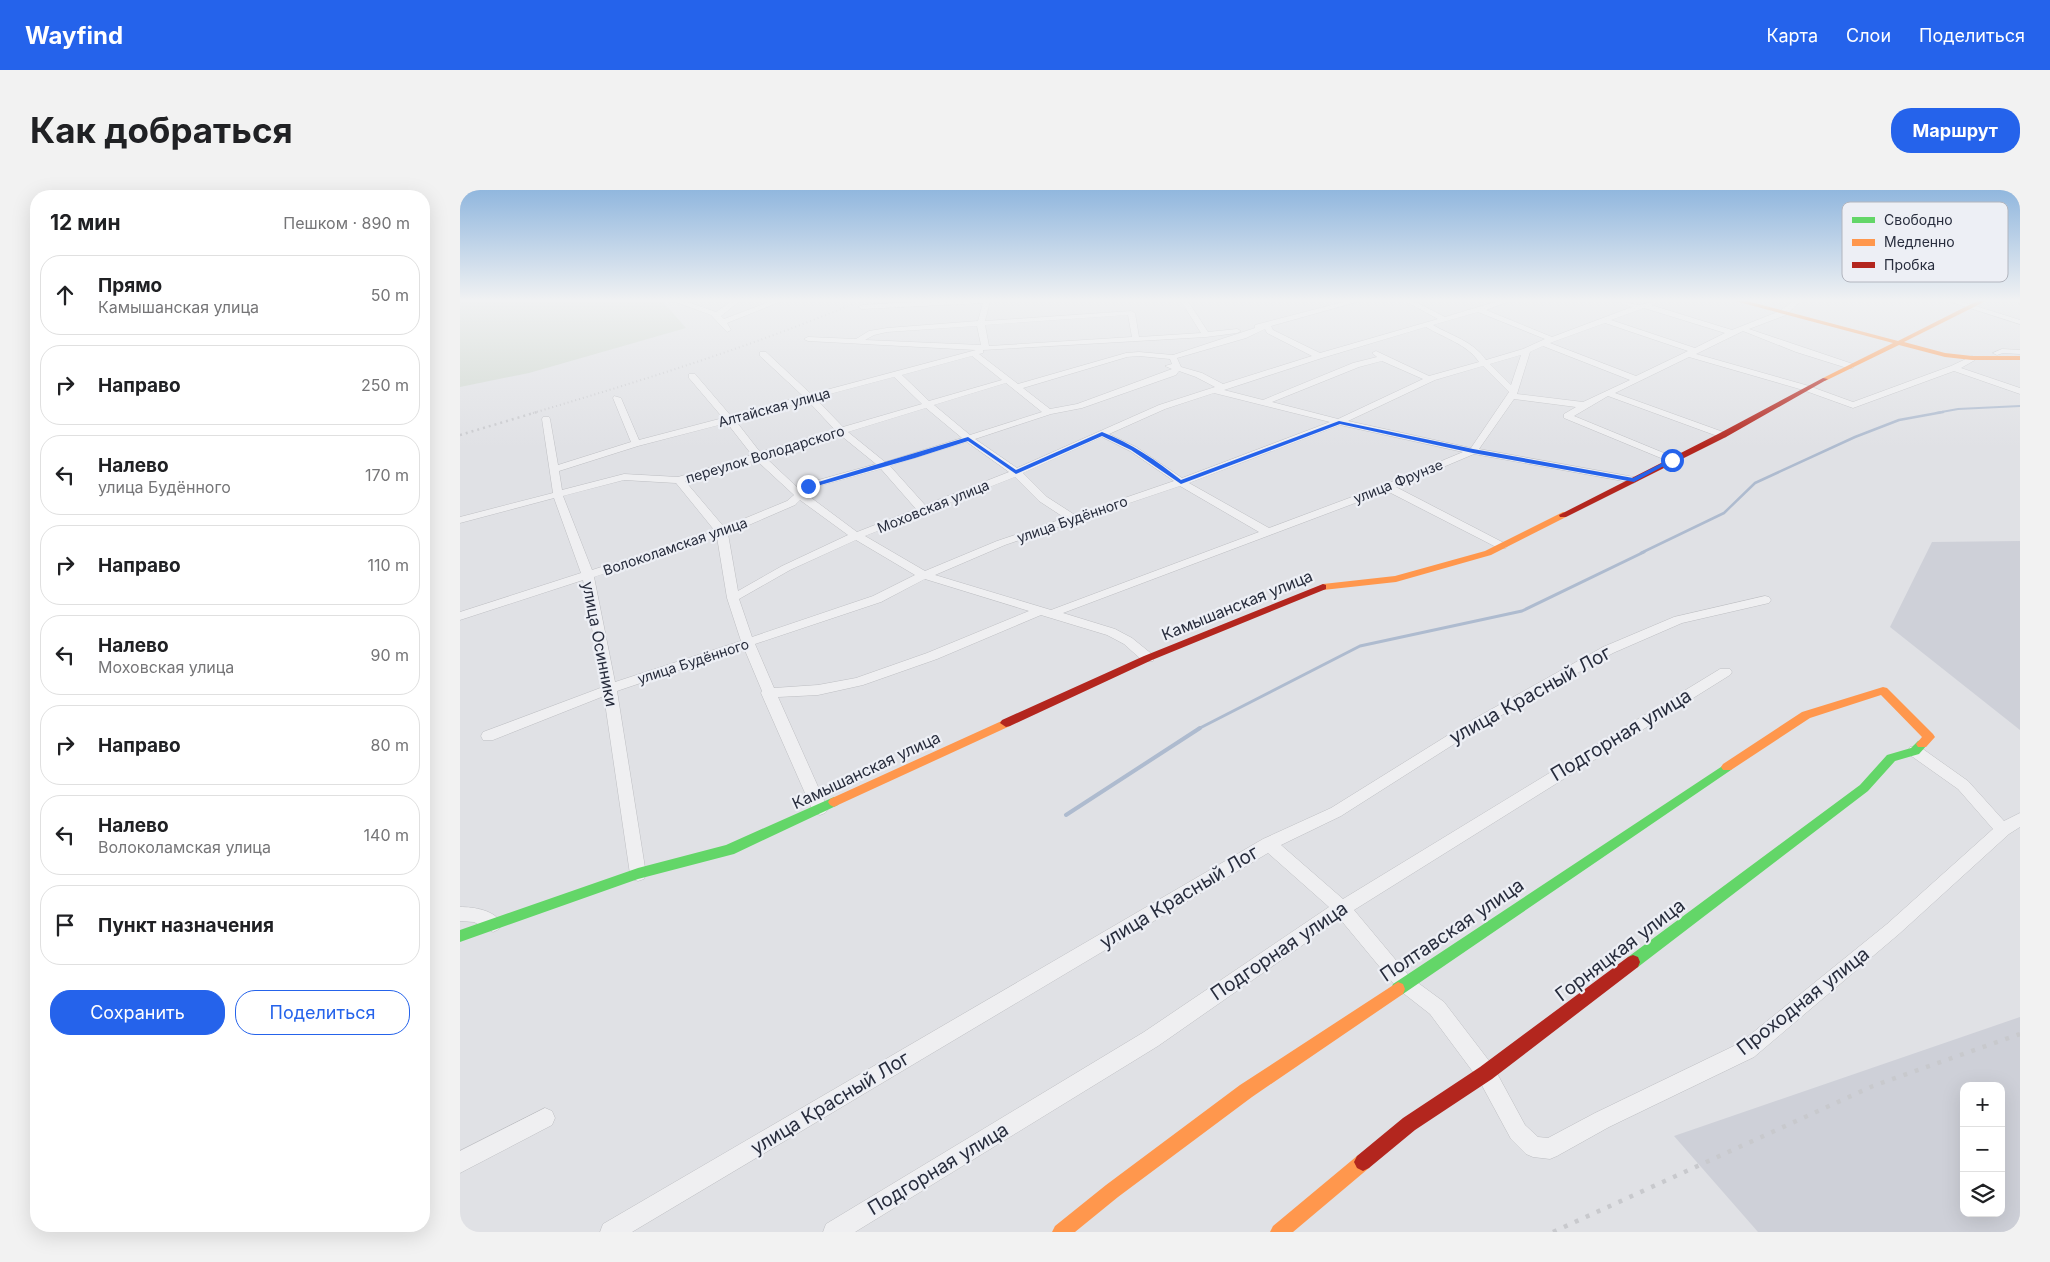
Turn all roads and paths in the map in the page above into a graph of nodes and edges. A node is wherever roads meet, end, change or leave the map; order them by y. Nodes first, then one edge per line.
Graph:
1 (985, 350) edge
2 (1198, 350) edge
3 (1307, 350) edge
4 (1341, 350) edge
5 (1372, 350) edge
6 (1474, 350) edge
7 (1529, 350) edge
8 (1567, 350) edge
9 (1684, 350) edge
10 (1700, 350) edge
11 (1798, 350) edge
12 (1882, 350) edge
13 (1923, 350) edge
14 (1526, 351) junction
15 (2020, 352) edge
16 (974, 353) junction
17 (1693, 353) junction
18 (1996, 353) dead end
19 (763, 354) dead end
20 (1147, 356) junction
21 (1319, 356) junction
22 (1173, 357) junction
23 (1383, 358) junction
24 (1972, 358) junction
25 (2020, 358) edge
26 (1484, 363) junction
27 (1850, 366) junction
28 (1176, 368) junction
29 (1954, 368) junction
30 (896, 375) junction
31 (692, 376) dead end
32 (1430, 379) junction
33 (1636, 379) junction
34 (1009, 380) junction
35 (1017, 387) junction
36 (1806, 388) junction
37 (1220, 389) junction
38 (2020, 391) edge
39 (1607, 393) junction
40 (1513, 394) junction
41 (617, 398) dead end
42 (810, 398) junction
43 (1263, 403) junction
44 (926, 404) junction
45 (1584, 405) junction
46 (1048, 412) junction
47 (546, 419) dead end
48 (729, 419) junction
49 (1339, 422) junction
50 (841, 431) junction
51 (1102, 434) junction
52 (1722, 434) junction
53 (968, 439) junction
54 (636, 443) junction
55 (1473, 451) junction
56 (757, 456) junction
57 (1672, 460) junction
58 (882, 464) junction
59 (555, 470) junction
60 (1016, 472) junction
61 (680, 480) junction
62 (1634, 480) junction
63 (1181, 482) junction
64 (1388, 487) junction
65 (558, 495) junction
66 (800, 495) junction
67 (923, 510) junction
68 (1073, 518) junction
69 (460, 520) edge
70 (722, 532) junction
71 (1268, 532) junction
72 (856, 536) junction
73 (1502, 546) junction
74 (924, 575) junction
75 (588, 576) junction
76 (733, 598) junction
77 (1765, 600) dead end
78 (1047, 612) junction
79 (460, 616) edge
80 (748, 643) junction
81 (1148, 658) junction
82 (1725, 672) dead end
83 (610, 689) junction
84 (768, 693) junction
85 (488, 736) dead end
86 (1915, 751) junction
87 (820, 809) junction
88 (2020, 819) edge
89 (2003, 830) junction
90 (1269, 844) junction
91 (638, 874) junction
92 (1342, 908) junction
93 (460, 914) edge
94 (493, 924) junction
95 (460, 936) edge
96 (1404, 982) junction
97 (1486, 1073) junction
98 (545, 1118) dead end
99 (460, 1162) edge
100 (611, 1232) edge
101 (834, 1232) edge
102 (1061, 1232) edge
103 (1279, 1232) edge

1 - 16 street, Алтайская улица
2 - 22 street
3 - 21 street
4 - 21 street, Моховская улица
5 - 23 street
6 - 26 street
7 - 14 street, улица Будённого
8 - 33 street
9 - 17 street
10 - 17 street
11 - 27 street
12 - 27 street, Камышанская улица
13 - 24 street
14 - 26 street, улица Будённого
14 - 40 street
15 - 18 street
16 - 30 street, Алтайская улица
16 - 34 street
17 - 33 street
17 - 36 street
19 - 42 street
20 - 22 street
20 - 28 street
20 - 35 street
21 - 37 street, Моховская улица
22 - 28 street
23 - 32 street
23 - 43 street
24 - 25 street
24 - 29 street
26 - 32 street, улица Будённого
26 - 40 street
27 - 36 street, Камышанская улица
28 - 37 street
28 - 46 street, Волоколамская улица
29 - 36 street
29 - 38 street
30 - 42 street, Алтайская улица
30 - 44 street
31 - 48 street
32 - 49 street, улица Будённого
33 - 39 street
34 - 35 street
34 - 44 street, переулок Володарского
35 - 46 street
36 - 52 street, Камышанская улица
37 - 43 street
37 - 51 street, Моховская улица
39 - 45 street
39 - 52 street
40 - 45 street
40 - 55 street
41 - 54 street
42 - 48 street, Алтайская улица
42 - 50 street
43 - 49 street
44 - 50 street, переулок Володарского
44 - 53 street
45 - 57 street
46 - 53 street, Волоколамская улица
47 - 59 street, улица Осинники
48 - 54 street, Алтайская улица
48 - 56 street
49 - 55 street
49 - 63 street, улица Будённого
50 - 56 street, переулок Володарского
50 - 58 street
51 - 60 street, Моховская улица
51 - 63 street
52 - 57 street, Камышанская улица
53 - 58 street, Волоколамская улица
53 - 60 street
54 - 59 street, Алтайская улица
55 - 62 street
55 - 64 street, улица Фрунзе
56 - 61 street, переулок Володарского
56 - 66 street
57 - 62 street, Камышанская улица
58 - 66 street, Волоколамская улица
58 - 67 street
59 - 65 street, улица Осинники
60 - 67 street, Моховская улица
60 - 68 street
61 - 65 street, переулок Володарского
61 - 70 street
62 - 73 street, Камышанская улица
63 - 68 street, улица Будённого
63 - 71 street
64 - 71 street, улица Фрунзе
64 - 73 street
65 - 69 street, переулок Володарского
65 - 75 street, улица Осинники
66 - 70 street, Волоколамская улица
66 - 72 street
67 - 72 street, Моховская улица
68 - 74 street, улица Будённого
70 - 75 street, Волоколамская улица
70 - 76 street
71 - 78 street, улица Фрунзе
72 - 74 street
72 - 76 street, Моховская улица
73 - 81 street, Камышанская улица
74 - 78 street
74 - 80 street, улица Будённого
75 - 79 street, Волоколамская улица
75 - 83 street, улица Осинники
76 - 80 street
77 - 90 street, улица Красный Лог
78 - 81 street
78 - 84 street, улица Фрунзе
80 - 83 street, улица Будённого
80 - 84 street
81 - 87 street, Камышанская улица
82 - 92 street, Подгорная улица
83 - 85 street, улица Будённого
83 - 91 street, улица Осинники
84 - 87 street
86 - 89 street
86 - 96 street, Полтавская улица
86 - 97 street, Горняцкая улица
87 - 91 street, Камышанская улица
88 - 89 street, Проходная улица
89 - 97 street, Проходная улица
90 - 92 street, Проходная улица
90 - 100 street, улица Красный Лог
91 - 94 street, Камышанская улица
92 - 96 street, Проходная улица
92 - 101 street, Подгорная улица
93 - 94 street
94 - 95 street, Камышанская улица
96 - 97 street, Проходная улица
96 - 102 street, Полтавская улица
97 - 103 street, Горняцкая улица
98 - 99 street

